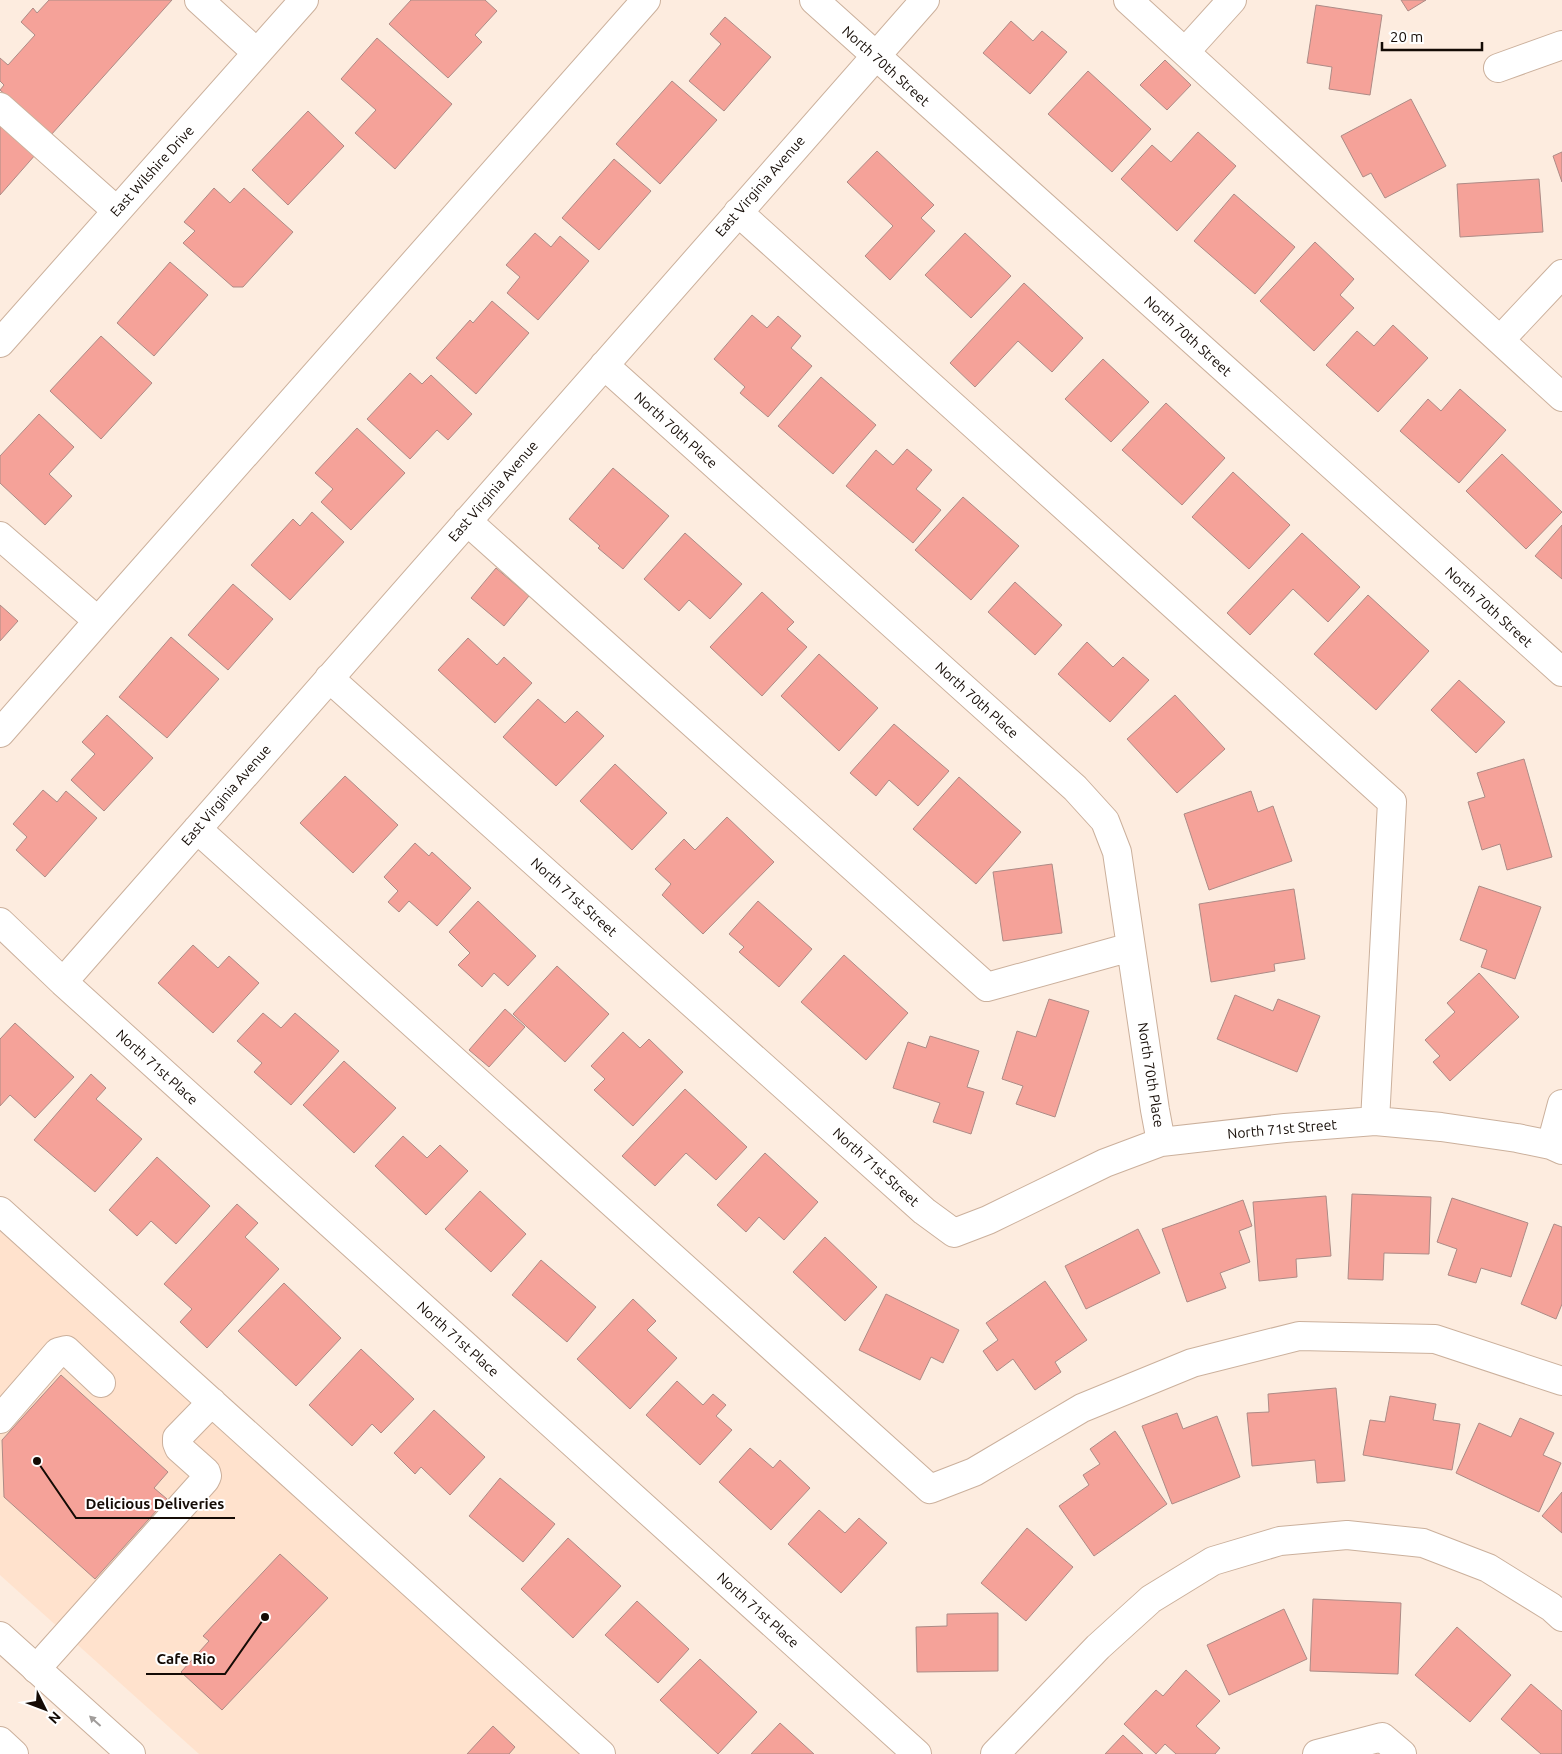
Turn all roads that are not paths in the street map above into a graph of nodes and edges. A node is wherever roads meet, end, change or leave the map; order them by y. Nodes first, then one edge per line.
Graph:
1 (199, 0) edge
2 (304, 0) edge
3 (646, 0) edge
4 (814, 0) edge
5 (925, 0) edge
6 (1128, 0) edge
7 (1232, 0) edge
8 (1562, 45) edge
9 (1185, 52) junction
10 (257, 53) junction
11 (875, 56) junction
12 (1498, 68) dead end
13 (0, 107) edge
14 (117, 211) junction
15 (738, 212) junction
16 (1562, 274) edge
17 (1500, 340) junction
18 (0, 343) edge
19 (604, 365) junction
20 (1562, 397) edge
21 (467, 521) junction
22 (0, 536) edge
23 (98, 621) junction
24 (1562, 672) edge
25 (329, 678) junction
26 (0, 733) edge
27 (197, 829) junction
28 (0, 922) edge
29 (1131, 947) junction
30 (63, 982) junction
31 (1562, 1104) edge
32 (1375, 1121) junction
33 (1161, 1142) junction
34 (1557, 1148) edge
35 (0, 1211) edge
36 (1562, 1381) edge
37 (101, 1382) dead end
38 (212, 1402) junction
39 (0, 1419) edge
40 (1562, 1617) edge
41 (0, 1636) edge
42 (36, 1669) junction
43 (0, 1741) edge
44 (14, 1754) edge
45 (131, 1754) edge
46 (601, 1754) edge
47 (917, 1754) edge
48 (995, 1754) edge
49 (1316, 1754) edge
50 (1402, 1754) edge

1 - 10 street
2 - 10 street, East Wilshire Drive
3 - 23 street
4 - 11 street, North 70th Street
5 - 11 street, East Virginia Avenue
6 - 9 street
7 - 9 street
8 - 12 street
9 - 17 street
10 - 14 street, East Wilshire Drive
11 - 15 street, East Virginia Avenue
11 - 24 street, North 70th Street
13 - 14 street
14 - 18 street, East Wilshire Drive
15 - 19 street, East Virginia Avenue
15 - 32 street
16 - 17 street
17 - 20 street
19 - 21 street, East Virginia Avenue
19 - 29 street, North 70th Place
21 - 25 street, East Virginia Avenue
21 - 29 street
22 - 23 street
23 - 26 street
25 - 27 street, East Virginia Avenue
25 - 33 street, North 71st Street
27 - 30 street, East Virginia Avenue
27 - 36 street
28 - 30 street, North 71st Place
29 - 33 street, North 70th Place
30 - 47 street, North 71st Place
31 - 34 street
32 - 33 street, North 71st Street
32 - 34 street, North 71st Street
35 - 38 street
37 - 39 street
38 - 42 street
38 - 46 street
40 - 48 street
41 - 42 street
45 -> 42 street
43 - 44 street
49 - 50 street

